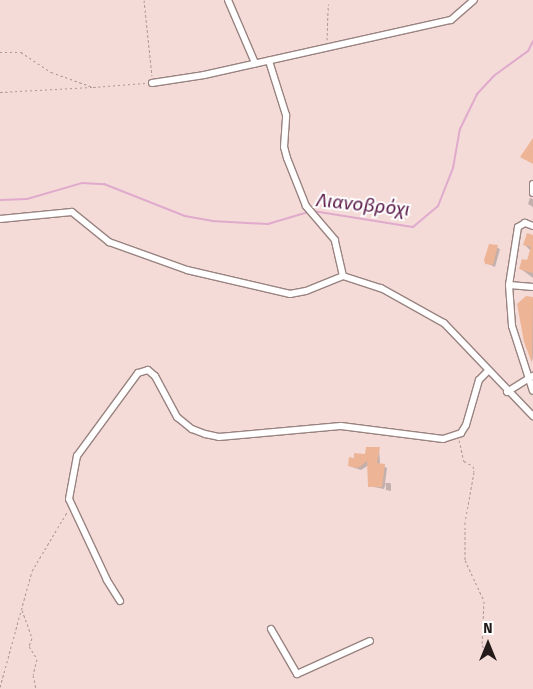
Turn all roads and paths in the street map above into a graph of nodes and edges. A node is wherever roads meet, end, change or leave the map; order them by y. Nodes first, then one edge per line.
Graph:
1 (144, 0) edge
2 (228, 0) edge
3 (474, 0) edge
4 (328, 4) dead end
5 (327, 48) junction
6 (0, 52) edge
7 (269, 61) junction
8 (255, 63) junction
9 (152, 83) junction
10 (93, 87) junction
11 (0, 92) edge
12 (533, 184) edge
13 (532, 192) edge
14 (0, 219) edge
15 (533, 226) edge
16 (343, 276) junction
17 (509, 285) junction
18 (533, 287) edge
19 (487, 372) junction
20 (530, 378) edge
21 (533, 391) edge
22 (507, 392) junction
23 (533, 416) edge
24 (457, 434) junction
25 (71, 505) junction
26 (120, 600) dead end
27 (21, 609) junction
28 (271, 629) dead end
29 (370, 642) dead end
30 (490, 658) dead end
31 (0, 687) edge
32 (36, 689) edge

1 - 9 path
2 - 8 street
3 - 5 street
4 - 5 path
5 - 7 street
6 - 10 path
7 - 8 street
7 - 16 street
8 - 9 street
9 - 10 path
10 - 11 path
12 - 13 street
14 - 16 street
15 - 17 street
16 - 19 street
17 - 18 street
17 - 20 street
19 - 22 street
19 - 24 street
20 - 21 street
20 - 22 street
22 - 23 street
24 - 25 street
24 - 30 path
25 - 26 street
25 - 27 path
27 - 31 path
27 - 32 path
28 - 29 street

